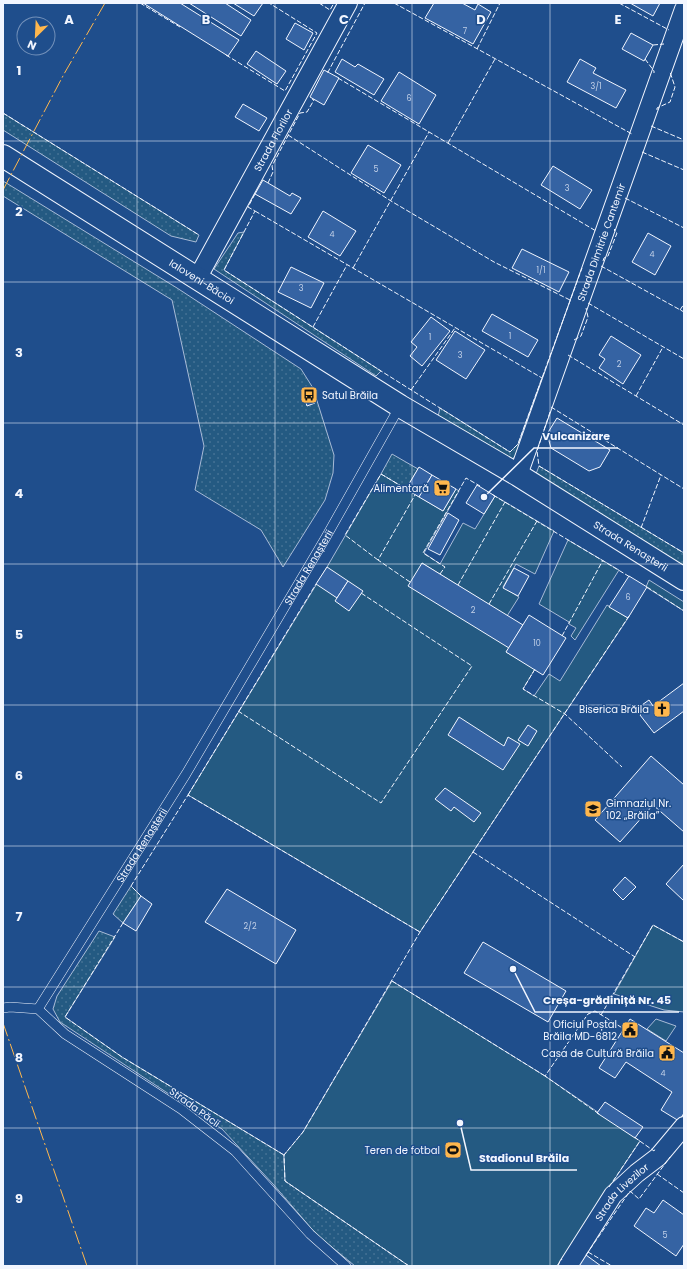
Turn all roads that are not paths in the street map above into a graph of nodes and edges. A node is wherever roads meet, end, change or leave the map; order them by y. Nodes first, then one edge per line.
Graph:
1 (348, 3) edge
2 (684, 9) edge
3 (3, 156) edge
4 (198, 277) junction
5 (400, 406) junction
6 (518, 475) junction
7 (684, 578) edge
8 (3, 1008) edge
9 (38, 1010) junction
10 (684, 1126) edge
11 (346, 1266) edge
12 (568, 1266) edge

1 - 4 street, Strada Florilor
2 - 6 street, Strada Dimitrie Cantemir
3 - 4 main road, Ialoveni-Băcioi
4 - 5 main road, Ialoveni-Băcioi
5 - 6 main road, Strada Renașterii
5 - 9 lane, Strada Renașterii
6 - 7 main road, Strada Renașterii
8 - 9 lane
9 - 11 lane, Strada Păcii
10 - 12 street, Strada Livezilor

